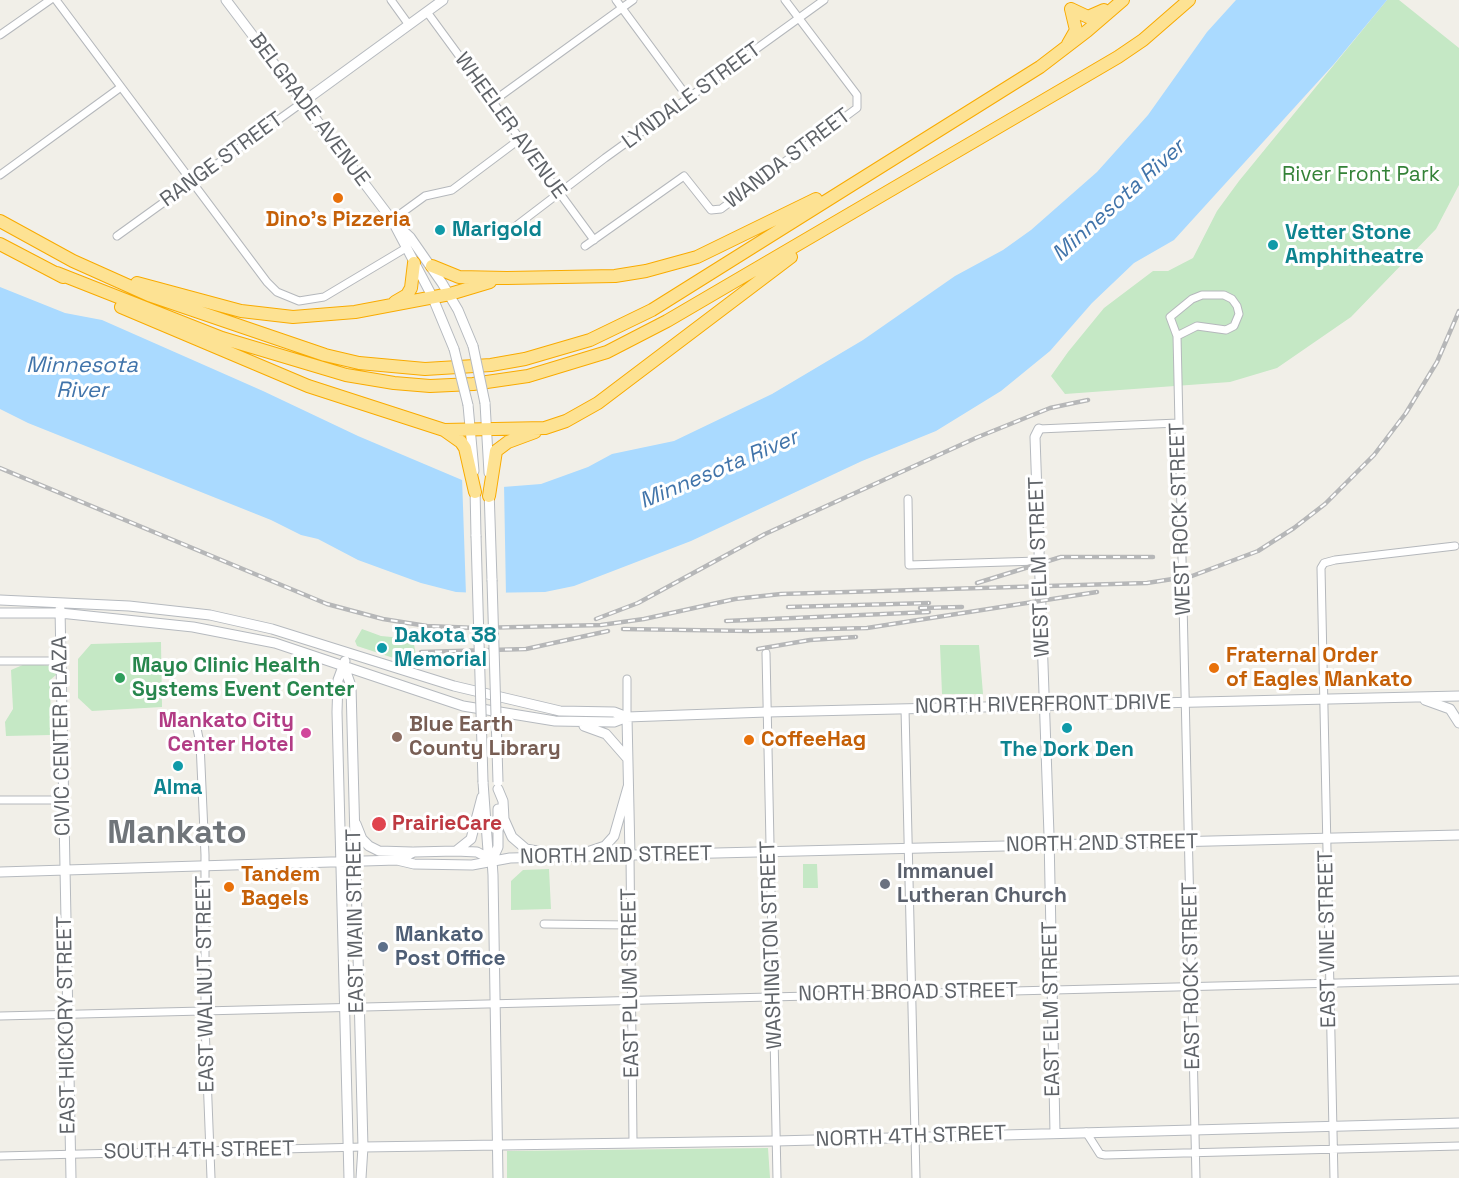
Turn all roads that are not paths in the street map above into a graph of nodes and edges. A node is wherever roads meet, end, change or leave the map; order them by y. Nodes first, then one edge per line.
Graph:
1 (50, 0) edge
2 (57, 0) edge
3 (226, 0) edge
4 (391, 0) edge
5 (443, 0) edge
6 (616, 0) edge
7 (633, 0) edge
8 (785, 0) edge
9 (824, 0) edge
10 (1116, 0) edge
11 (1123, 0) edge
12 (1189, 0) edge
13 (1067, 5) edge
14 (622, 8) junction
15 (427, 12) junction
16 (799, 18) junction
17 (410, 25) junction
18 (0, 35) edge
19 (1061, 51) junction
20 (121, 87) junction
21 (689, 99) junction
22 (303, 102) junction
23 (492, 102) junction
24 (520, 139) junction
25 (879, 167) junction
26 (0, 175) edge
27 (191, 182) junction
28 (560, 193) junction
29 (853, 213) junction
30 (392, 220) junction
31 (0, 221) edge
32 (508, 232) dead end
33 (117, 236) dead end
34 (594, 240) junction
35 (0, 244) edge
36 (585, 246) dead end
37 (406, 248) junction
38 (414, 263) junction
39 (432, 266) junction
40 (57, 273) junction
41 (104, 275) junction
42 (507, 278) junction
43 (450, 294) junction
44 (432, 296) junction
45 (392, 304) junction
46 (1177, 336) junction
47 (1178, 423) junction
48 (488, 428) junction
49 (545, 428) junction
50 (471, 429) junction
51 (1039, 429) joint
52 (444, 430) junction
53 (471, 456) junction
54 (491, 457) junction
55 (475, 492) joint
56 (489, 496) joint
57 (908, 499) dead end
58 (1455, 546) dead end
59 (1038, 561) junction
60 (0, 600) edge
61 (60, 601) junction
62 (0, 613) edge
63 (60, 613) junction
64 (346, 652) junction
65 (766, 653) dead end
66 (0, 661) edge
67 (60, 661) junction
68 (344, 666) junction
69 (627, 679) dead end
70 (1459, 696) edge
71 (1417, 698) junction
72 (1322, 700) junction
73 (1185, 702) junction
74 (1045, 705) junction
75 (905, 709) junction
76 (767, 712) junction
77 (627, 717) junction
78 (195, 719) dead end
79 (555, 721) junction
80 (1459, 723) edge
81 (627, 758) junction
82 (498, 785) junction
83 (628, 787) junction
84 (483, 794) junction
85 (0, 800) edge
86 (63, 800) junction
87 (353, 818) junction
88 (1459, 835) edge
89 (1326, 840) junction
90 (1189, 843) junction
91 (1049, 844) junction
92 (909, 848) junction
93 (456, 851) junction
94 (414, 852) junction
95 (769, 852) junction
96 (630, 856) junction
97 (570, 857) junction
98 (397, 860) junction
99 (492, 860) junction
100 (341, 862) junction
101 (355, 862) junction
102 (205, 867) junction
103 (64, 871) junction
104 (0, 872) edge
105 (544, 924) dead end
106 (630, 925) junction
107 (1459, 980) edge
108 (1328, 983) junction
109 (1191, 987) junction
110 (1052, 990) junction
111 (911, 994) junction
112 (775, 996) junction
113 (630, 999) junction
114 (496, 1002) junction
115 (357, 1005) junction
116 (344, 1006) junction
117 (205, 1012) junction
118 (66, 1014) junction
119 (0, 1016) edge
120 (1459, 1123) edge
121 (1331, 1126) junction
122 (1196, 1130) junction
123 (1086, 1132) junction
124 (1055, 1133) junction
125 (914, 1137) junction
126 (633, 1141) junction
127 (776, 1141) junction
128 (498, 1144) junction
129 (1459, 1146) edge
130 (363, 1147) junction
131 (347, 1148) junction
132 (1333, 1150) junction
133 (210, 1151) junction
134 (1196, 1153) junction
135 (70, 1154) junction
136 (0, 1156) edge
137 (70, 1178) edge
138 (211, 1178) edge
139 (349, 1178) edge
140 (361, 1178) edge
141 (498, 1178) edge
142 (777, 1178) edge
143 (916, 1178) edge
144 (1196, 1178) edge
145 (1334, 1178) edge

1 - 18 street
2 - 20 street
3 - 22 main road, BELGRADE AVENUE
4 - 17 street
5 - 15 main road, RANGE STREET
6 - 14 street
7 - 14 street
8 - 16 street
9 - 16 street, LYNDALE STREET
10 - 13 highway
11 - 19 highway
12 - 29 highway
13 - 19 highway
14 - 21 street
14 - 23 street
15 - 17 main road, RANGE STREET
15 - 23 street, WHEELER AVENUE
16 - 21 street, LYNDALE STREET
16 - 34 street, WANDA STREET
17 - 22 main road, RANGE STREET
19 - 25 highway
20 - 26 street
20 - 27 street
21 - 28 street, LYNDALE STREET
22 - 27 street, RANGE STREET
22 - 30 main road, BELGRADE AVENUE
23 - 24 street, WHEELER AVENUE
24 - 28 street, WHEELER AVENUE
24 - 30 street
25 - 41 highway
25 - 42 highway
27 - 33 street, RANGE STREET
27 - 37 street
28 - 32 street, LYNDALE STREET
28 - 34 street, WHEELER AVENUE
29 - 40 highway
29 - 49 highway
30 - 37 main road, BELGRADE AVENUE
30 - 39 main road, BELGRADE AVENUE
31 - 41 highway
34 - 36 street
35 - 40 highway
37 - 38 main road, BELGRADE AVENUE
38 - 44 main road, BELGRADE AVENUE
38 - 45 highway
39 - 42 highway
39 - 43 main road, BELGRADE AVENUE
40 - 52 highway
41 - 45 highway
42 - 43 highway
43 - 44 highway
43 - 48 main road, BELGRADE AVENUE, bridge
44 - 45 highway
44 - 50 main road, BELGRADE AVENUE, bridge
46 - 46 street, WEST ROCK STREET
46 - 47 street, WEST ROCK STREET
47 - 51 street
47 - 73 street, WEST ROCK STREET
48 - 49 highway
48 - 50 highway
48 - 54 main road, BELGRADE AVENUE
49 - 54 highway
50 - 52 highway
50 - 53 main road, BELGRADE AVENUE
51 - 59 main road, WEST ELM STREET
52 - 53 highway
53 - 55 highway
54 - 56 highway
55 - 84 main road, bridge
56 - 82 main road, bridge
57 - 59 street
58 - 72 street, EAST VINE STREET
59 - 74 main road, WEST ELM STREET
60 - 61 main road
61 - 63 main road, CIVIC CENTER PLAZA
61 - 64 main road
62 - 63 main road
63 - 67 main road, CIVIC CENTER PLAZA
63 - 68 main road
64 - 68 main road, EAST MAIN STREET
64 - 77 main road
65 - 76 street, WASHINGTON STREET
66 - 67 street
67 - 86 main road, CIVIC CENTER PLAZA
68 - 79 main road
68 - 87 main road, EAST MAIN STREET
68 - 100 main road, EAST MAIN STREET
69 - 77 street
70 - 71 main road, NORTH RIVERFRONT DRIVE
71 - 72 main road, NORTH RIVERFRONT DRIVE
71 - 80 main road
72 - 73 main road, NORTH RIVERFRONT DRIVE
72 - 89 street, EAST VINE STREET
73 - 74 main road, NORTH RIVERFRONT DRIVE
73 - 90 street, EAST ROCK STREET
74 - 75 main road, NORTH RIVERFRONT DRIVE
74 - 91 main road, EAST ELM STREET
75 - 76 main road, NORTH RIVERFRONT DRIVE
75 - 92 street
76 - 77 main road, NORTH RIVERFRONT DRIVE
76 - 95 street, WASHINGTON STREET
77 - 79 main road
77 - 81 main road, EAST PLUM STREET
78 - 102 street, EAST WALNUT STREET
79 - 81 main road
81 - 83 main road, EAST PLUM STREET
82 - 97 main road
82 - 99 main road
83 - 96 main road, EAST PLUM STREET
83 - 97 main road
84 - 93 main road
84 - 99 main road
85 - 86 street
86 - 103 main road, CIVIC CENTER PLAZA
87 - 94 main road
87 - 101 main road, EAST MAIN STREET
88 - 89 main road, NORTH 2ND STREET
89 - 90 main road, NORTH 2ND STREET
89 - 108 street, EAST VINE STREET
90 - 91 main road, NORTH 2ND STREET
90 - 109 street, EAST ROCK STREET
91 - 92 main road, NORTH 2ND STREET
91 - 110 main road, EAST ELM STREET
92 - 95 main road, NORTH 2ND STREET
92 - 111 street
93 - 94 main road, NORTH 2ND STREET
93 - 99 main road, NORTH 2ND STREET
94 - 98 main road, NORTH 2ND STREET
95 - 96 main road, NORTH 2ND STREET
95 - 112 street, WASHINGTON STREET
96 - 97 main road, NORTH 2ND STREET
96 - 106 street, EAST PLUM STREET
97 - 99 main road, NORTH 2ND STREET
98 - 99 main road, NORTH 2ND STREET
98 - 101 main road, NORTH 2ND STREET
99 - 114 main road
100 - 101 main road, NORTH 2ND STREET
100 - 102 main road, NORTH 2ND STREET
100 - 116 main road, EAST MAIN STREET
101 - 115 main road, EAST MAIN STREET
102 - 103 main road, NORTH 2ND STREET
102 - 117 street, EAST WALNUT STREET
103 - 104 main road, NORTH 2ND STREET
103 - 118 main road, EAST HICKORY STREET
105 - 106 street
106 - 113 street, EAST PLUM STREET
107 - 108 street, NORTH BROAD STREET
108 - 109 street, NORTH BROAD STREET
108 - 121 street, EAST VINE STREET
109 - 110 street, NORTH BROAD STREET
109 - 122 street, EAST ROCK STREET
110 - 111 street, NORTH BROAD STREET
110 - 124 main road, EAST ELM STREET
111 - 112 street, NORTH BROAD STREET
111 - 125 street
112 - 113 street, NORTH BROAD STREET
112 - 127 street, WASHINGTON STREET
113 - 114 street, NORTH BROAD STREET
113 - 126 street, EAST PLUM STREET
114 - 115 street, NORTH BROAD STREET
114 - 128 main road
115 - 116 street, NORTH BROAD STREET
115 - 130 main road, EAST MAIN STREET
116 - 117 street, NORTH BROAD STREET
116 - 131 main road, EAST MAIN STREET
117 - 118 street, NORTH BROAD STREET
117 - 133 street, EAST WALNUT STREET
118 - 119 street, NORTH BROAD STREET
118 - 135 main road, EAST HICKORY STREET
120 - 121 main road, NORTH 4TH STREET
121 - 122 main road, NORTH 4TH STREET
121 - 132 street, EAST VINE STREET
122 - 123 main road, NORTH 4TH STREET
122 - 134 street, EAST ROCK STREET
123 - 124 main road, NORTH 4TH STREET
123 - 134 street
124 - 125 main road, NORTH 4TH STREET
125 - 127 main road, NORTH 4TH STREET
125 - 143 street
126 - 127 main road, NORTH 4TH STREET
126 - 128 main road, NORTH 4TH STREET
127 - 142 street, WASHINGTON STREET
128 - 130 main road, NORTH 4TH STREET
128 - 141 main road
129 - 132 street
130 - 131 street, SOUTH 4TH STREET
130 - 140 main road, EAST MAIN STREET
131 - 133 street, SOUTH 4TH STREET
131 - 139 main road, EAST MAIN STREET
132 - 134 street
132 - 145 street, EAST VINE STREET
133 - 135 street, SOUTH 4TH STREET
133 - 138 street, EAST WALNUT STREET
134 - 144 street, EAST ROCK STREET
135 - 136 street, SOUTH 4TH STREET
135 - 137 main road, EAST HICKORY STREET

